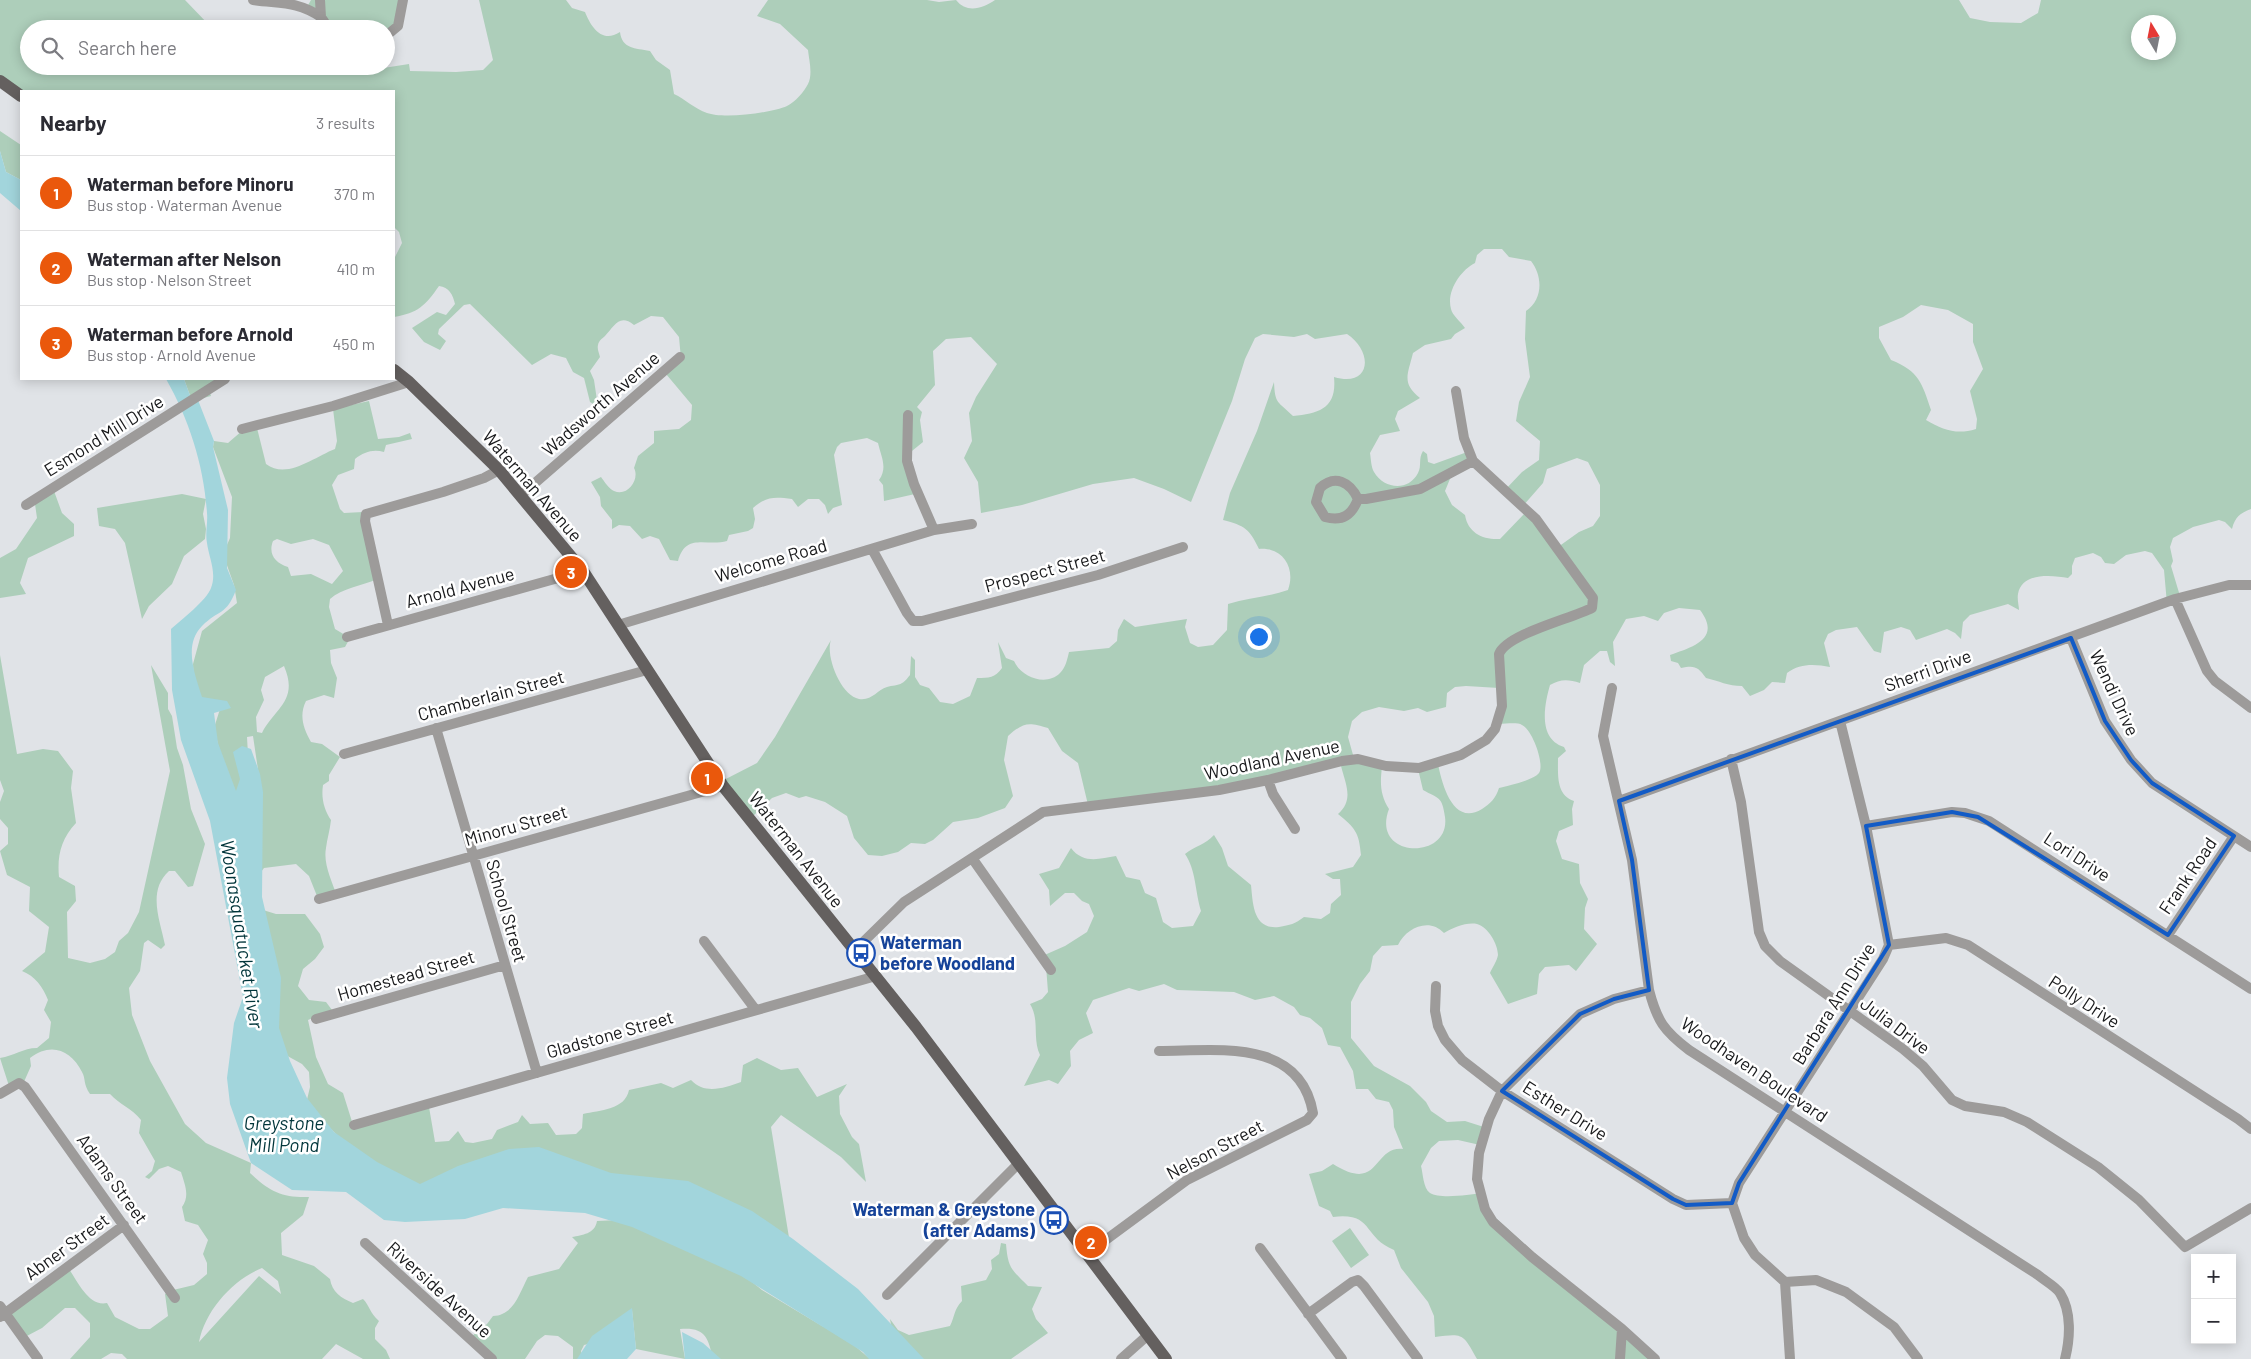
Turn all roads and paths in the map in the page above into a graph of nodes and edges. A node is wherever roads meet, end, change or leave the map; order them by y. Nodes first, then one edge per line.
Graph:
1 (253, 0) edge
2 (320, 0) edge
3 (403, 0) edge
4 (321, 17) junction
5 (323, 20) edge
6 (395, 28) edge
7 (0, 81) edge
8 (20, 95) edge
9 (680, 357) dead end
10 (395, 371) edge
11 (223, 380) edge
12 (409, 382) junction
13 (1456, 391) dead end
14 (908, 415) dead end
15 (242, 429) dead end
16 (1474, 461) junction
17 (499, 470) junction
18 (520, 496) junction
19 (1358, 499) junction
20 (26, 505) dead end
21 (972, 524) dead end
22 (934, 530) junction
23 (1183, 547) dead end
24 (872, 549) junction
25 (583, 571) junction
26 (2251, 585) edge
27 (2175, 599) junction
28 (388, 624) junction
29 (618, 624) junction
30 (347, 637) dead end
31 (2070, 638) junction
32 (647, 670) junction
33 (1612, 688) dead end
34 (2251, 708) edge
35 (1840, 721) junction
36 (436, 728) junction
37 (344, 754) dead end
38 (1731, 759) junction
39 (1268, 780) junction
40 (723, 786) junction
41 (1619, 801) junction
42 (1866, 826) junction
43 (1295, 829) dead end
44 (2234, 836) junction
45 (2251, 847) edge
46 (473, 856) junction
47 (972, 858) junction
48 (319, 898) dead end
49 (2168, 934) junction
50 (704, 941) dead end
51 (1889, 945) junction
52 (854, 951) junction
53 (504, 965) junction
54 (1051, 970) dead end
55 (876, 976) junction
56 (1436, 986) dead end
57 (1649, 990) junction
58 (2251, 990) edge
59 (755, 1010) junction
60 (1849, 1011) junction
61 (316, 1019) dead end
62 (1159, 1051) dead end
63 (537, 1073) junction
64 (1502, 1091) junction
65 (0, 1094) edge
66 (1785, 1112) junction
67 (354, 1125) dead end
68 (2251, 1129) edge
69 (1019, 1163) junction
70 (1732, 1203) junction
71 (2251, 1208) edge
72 (124, 1225) junction
73 (365, 1243) dead end
74 (1260, 1248) dead end
75 (1088, 1252) junction
76 (1785, 1282) junction
77 (887, 1295) dead end
78 (175, 1298) dead end
79 (2, 1312) edge
80 (1308, 1314) junction
81 (1622, 1329) junction
82 (1148, 1335) junction
83 (1415, 1358) edge
84 (38, 1359) edge
85 (492, 1359) edge
86 (1121, 1359) edge
87 (1166, 1359) edge
88 (1342, 1359) edge
89 (1620, 1359) edge
90 (1655, 1359) edge
91 (1790, 1359) edge
92 (1918, 1359) edge
93 (2065, 1359) edge

1 - 4 street
2 - 4 street
3 - 6 street
4 - 5 street
7 - 8 main road
9 - 18 street, Wadsworth Avenue
10 - 12 main road, Waterman Avenue
11 - 20 street, Esmond Mill Drive
12 - 15 street
12 - 17 main road, Waterman Avenue
13 - 16 street, Woodland Avenue
14 - 22 street
16 - 19 street
16 - 39 street, Woodland Avenue
17 - 18 main road, Waterman Avenue
17 - 28 street
18 - 25 main road, Waterman Avenue
19 - 19 street
21 - 22 street, Welcome Road
22 - 24 street, Welcome Road
23 - 24 street, Prospect Street
24 - 29 street, Welcome Road
25 - 28 street, Arnold Avenue
25 - 29 main road, Waterman Avenue
26 - 27 street, Sherri Drive
27 - 31 street, Sherri Drive
27 - 34 street
28 - 30 street, Arnold Avenue
29 - 32 main road, Waterman Avenue
31 - 35 street, Sherri Drive
31 - 44 street, Wendi Drive
32 - 36 street, Chamberlain Street
32 - 40 main road, Waterman Avenue
33 - 41 street, Woodhaven Boulevard
35 - 38 street, Sherri Drive
35 - 42 street, Barbara Ann Drive
36 - 37 street, Chamberlain Street
36 - 46 street, School Street
38 - 41 street, Sherri Drive
38 - 60 street, Julia Drive
39 - 43 street
39 - 47 street, Woodland Avenue
40 - 46 street, Minoru Street
40 - 52 main road, Waterman Avenue
41 - 57 street, Woodhaven Boulevard
42 - 49 street, Lori Drive
42 - 51 street, Barbara Ann Drive
44 - 45 street, Wendi Drive
44 - 49 street, Frank Road
46 - 48 street, Minoru Street
46 - 53 street, School Street
47 - 52 street, Woodland Avenue
47 - 54 street
49 - 58 street, Lori Drive
50 - 59 street
51 - 60 street, Barbara Ann Drive
51 - 68 street, Polly Drive
52 - 55 main road, Waterman Avenue
53 - 61 street, Homestead Street
53 - 63 street, School Street
55 - 59 street, Gladstone Street
55 - 69 main road, Waterman Avenue
56 - 64 street, Esther Drive
57 - 64 street
57 - 66 street, Woodhaven Boulevard
59 - 63 street, Gladstone Street
60 - 66 street, Barbara Ann Drive
60 - 71 street, Julia Drive
62 - 75 street, Nelson Street
63 - 67 street, Gladstone Street
64 - 70 street, Esther Drive
64 - 81 street
65 - 72 street, Adams Street
66 - 70 street, Barbara Ann Drive
66 - 93 street, Woodhaven Boulevard
69 - 75 main road, Waterman Avenue
69 - 77 street
70 - 76 street
72 - 78 street, Adams Street
72 - 79 street, Abner Street
73 - 85 street, Riverside Avenue
74 - 80 street
75 - 82 main road, Waterman Avenue
76 - 91 street
76 - 92 street
79 - 84 street
80 - 83 street
80 - 88 street
81 - 89 street
81 - 90 street
82 - 86 street
82 - 87 main road, Waterman Avenue

